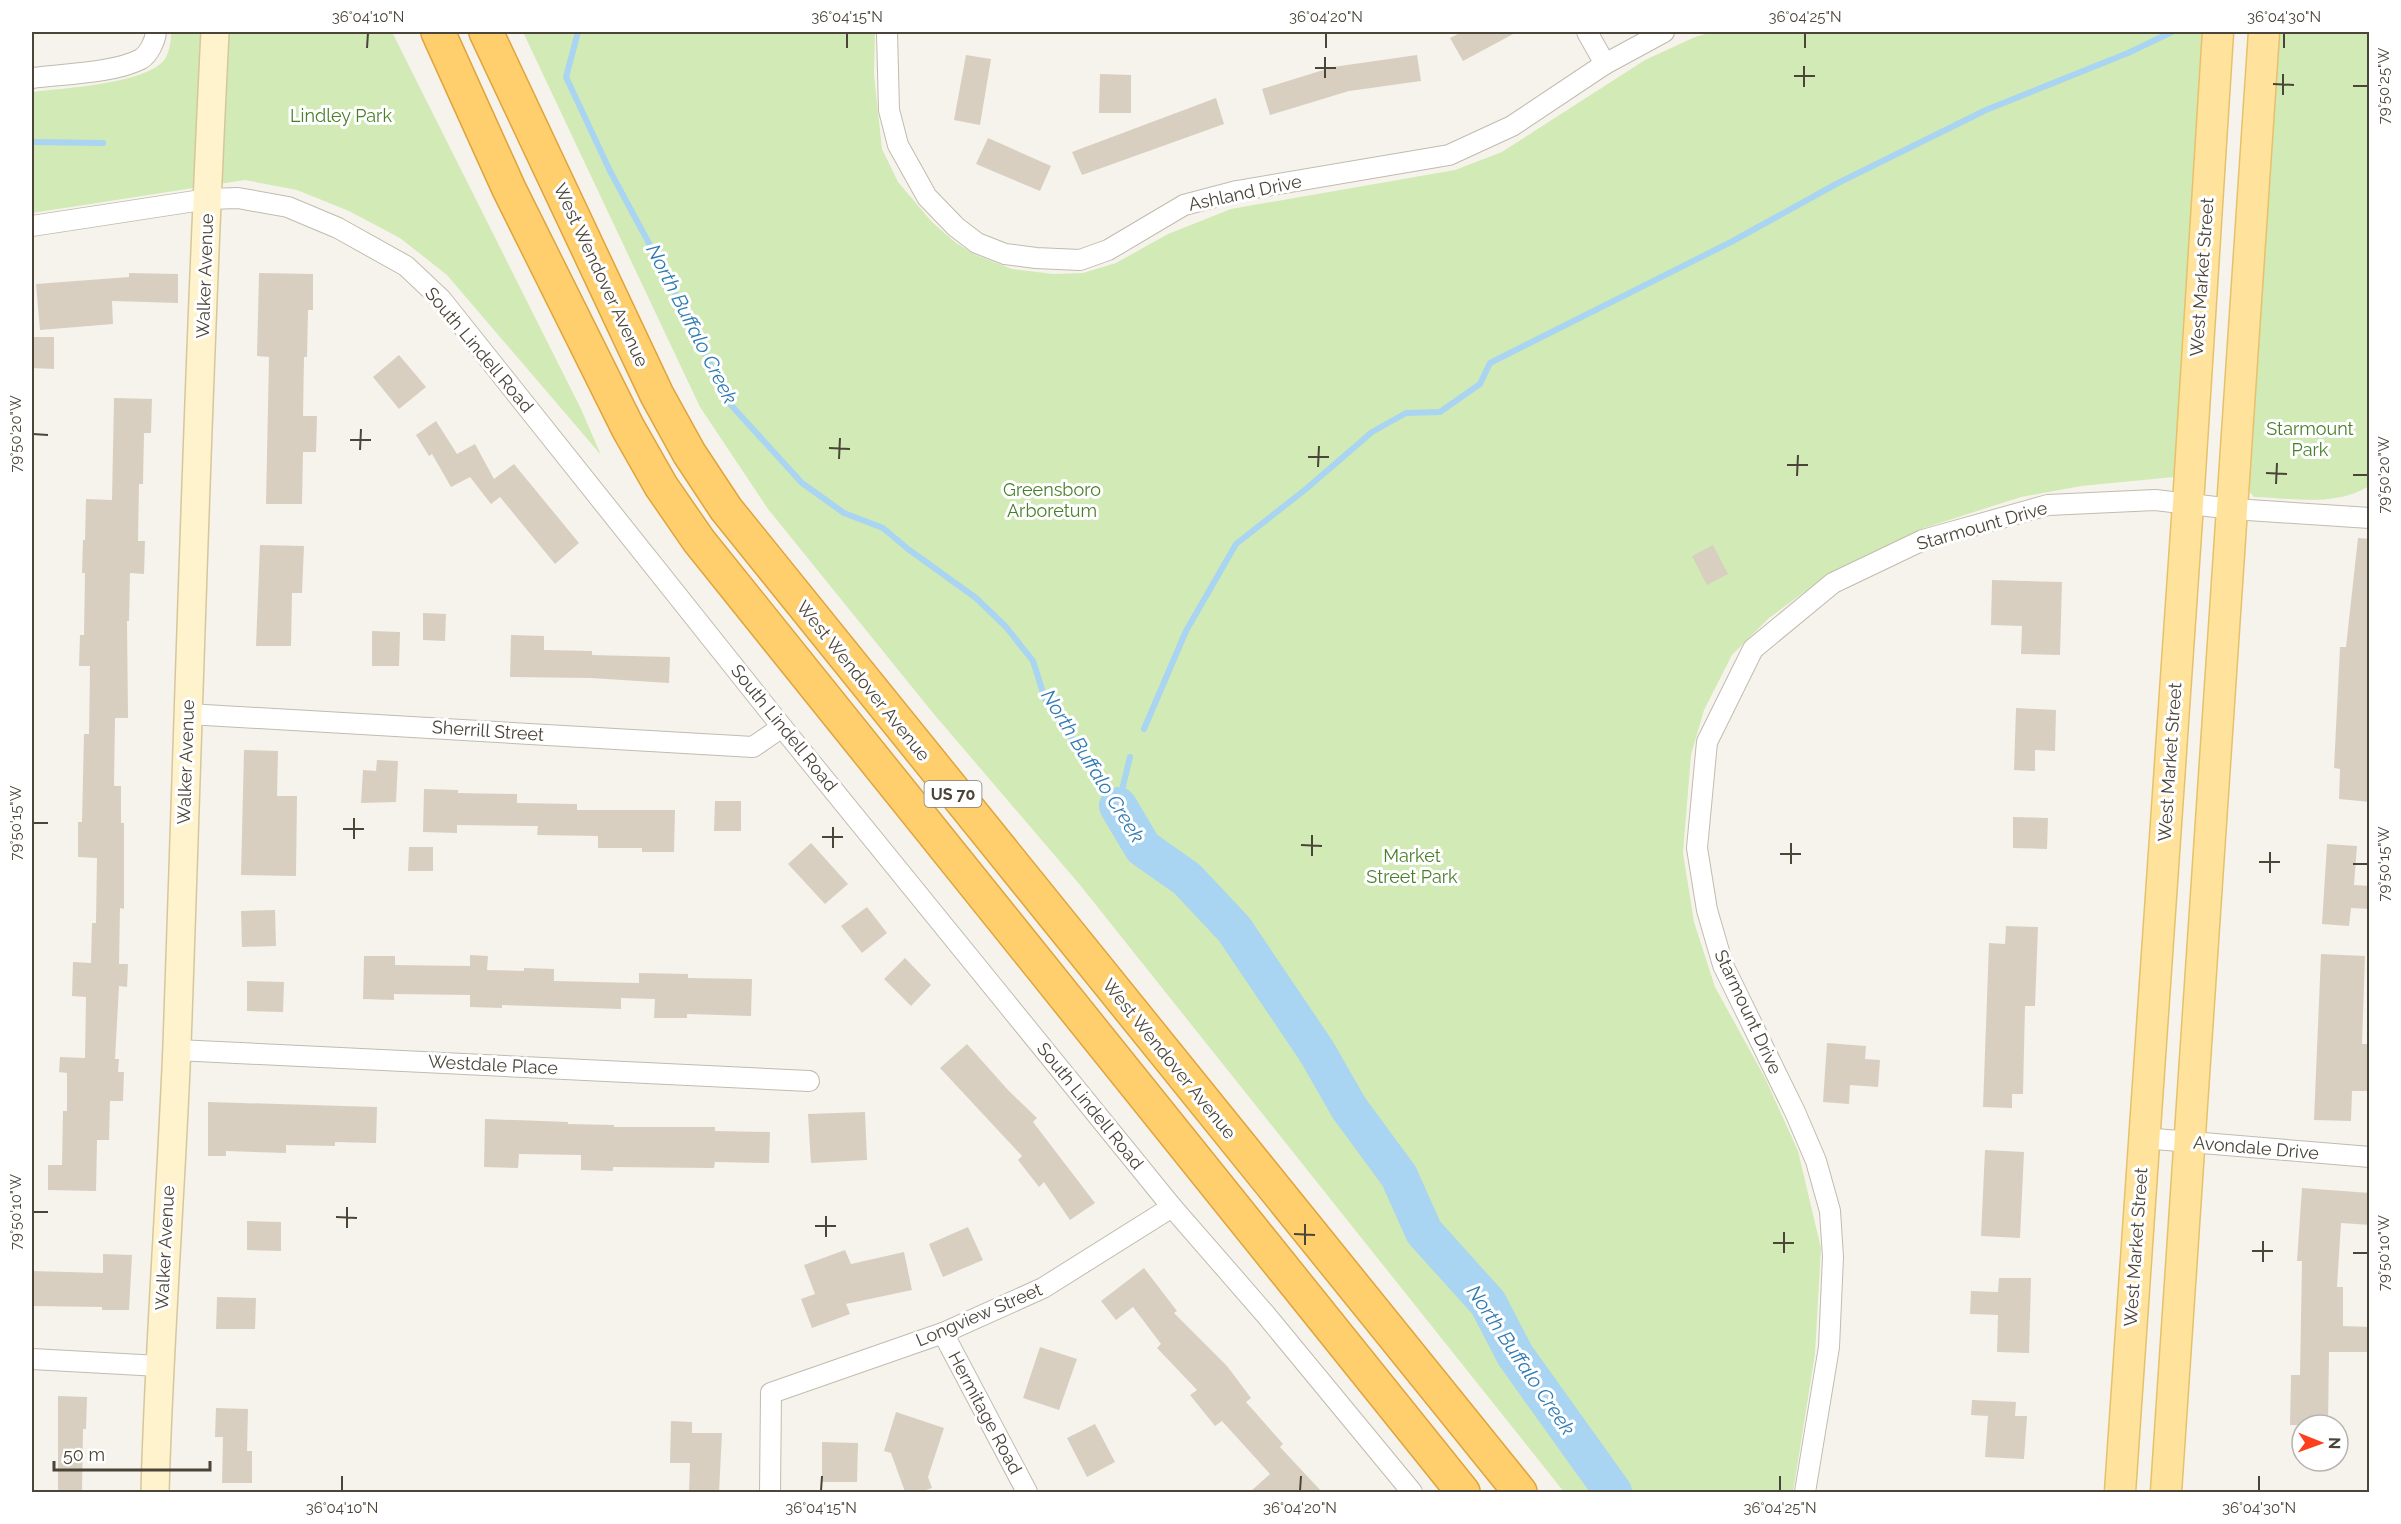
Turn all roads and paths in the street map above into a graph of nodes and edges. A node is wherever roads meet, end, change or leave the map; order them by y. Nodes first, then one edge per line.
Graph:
1 (156, 32) edge
2 (215, 32) edge
3 (438, 32) edge
4 (486, 32) edge
5 (887, 32) edge
6 (1587, 32) edge
7 (1664, 32) edge
8 (2218, 32) edge
9 (2264, 32) edge
10 (1605, 64) junction
11 (32, 78) edge
12 (208, 199) junction
13 (32, 226) edge
14 (2188, 504) junction
15 (2233, 509) junction
16 (2370, 518) edge
17 (188, 714) junction
18 (782, 726) junction
19 (177, 1050) junction
20 (809, 1081) dead end
21 (2143, 1138) junction
22 (2188, 1142) junction
23 (2370, 1157) edge
24 (1172, 1207) junction
25 (943, 1333) junction
26 (32, 1359) edge
27 (159, 1366) junction
28 (155, 1492) edge
29 (770, 1492) edge
30 (1027, 1492) edge
31 (1412, 1492) edge
32 (1463, 1492) edge
33 (1520, 1492) edge
34 (1805, 1492) edge
35 (2120, 1492) edge
36 (2166, 1492) edge

1 - 11 street
2 - 12 street, Walker Avenue
3 - 32 highway, US 70
4 - 33 highway, West Wendover Avenue / US 70
5 - 10 street, Ashland Drive
6 - 10 street
7 - 10 street, Ashland Drive
8 - 14 main road, West Market Street
9 - 15 main road
12 - 13 street, South Lindell Road
12 - 17 street, Walker Avenue
12 - 18 street, South Lindell Road
14 - 15 street, Starmount Drive
14 - 21 main road, West Market Street
14 - 34 street, Starmount Drive
15 - 16 street, Starmount Drive
15 - 22 main road
17 - 18 street, Sherrill Street
17 - 19 street, Walker Avenue
18 - 24 street, South Lindell Road
19 - 20 street, Westdale Place
19 - 27 street, Walker Avenue
21 - 22 street, Avondale Drive
21 - 35 main road, West Market Street
22 - 23 street, Avondale Drive
22 - 36 main road
24 - 25 street, Longview Street
24 - 31 street, South Lindell Road
25 - 29 street, Longview Street
25 - 30 street, Hermitage Road
26 - 27 street
27 - 28 street, Walker Avenue

